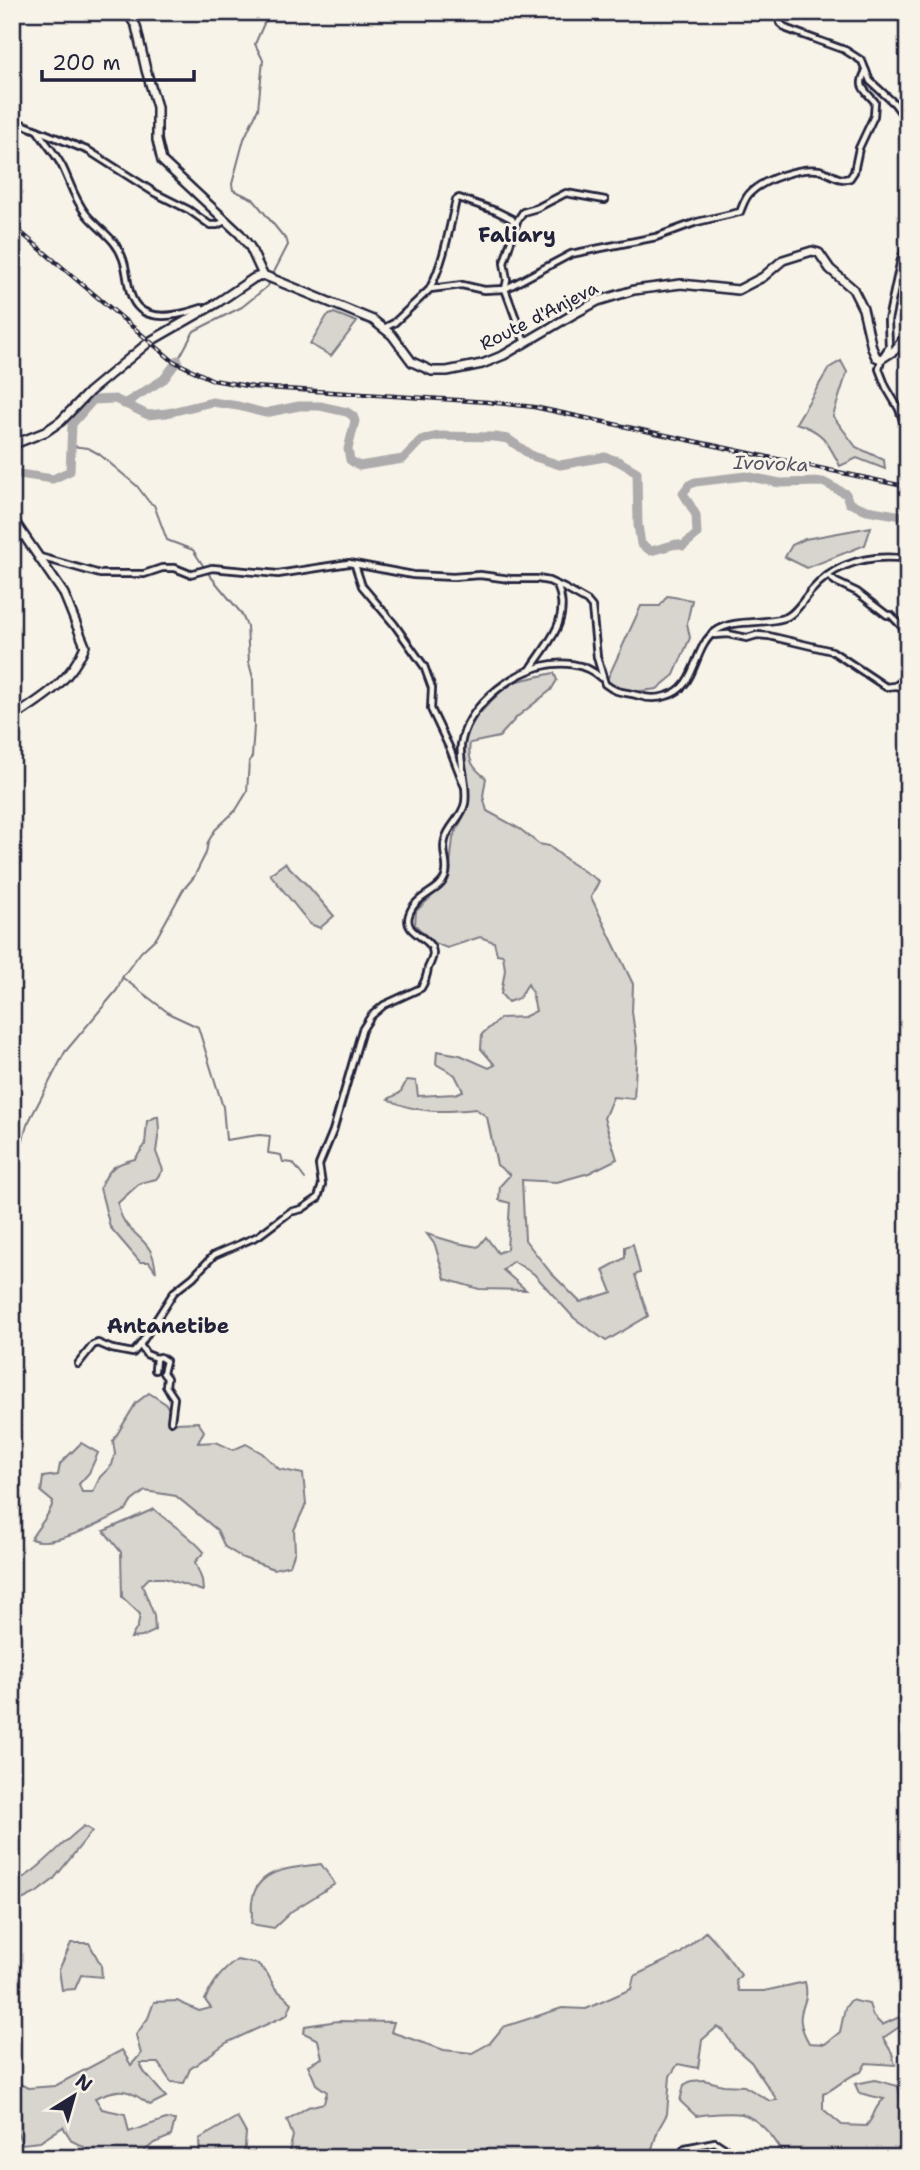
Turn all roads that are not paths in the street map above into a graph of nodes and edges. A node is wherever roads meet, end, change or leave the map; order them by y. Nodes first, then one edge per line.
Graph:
1 (127, 12) edge
2 (778, 12) edge
3 (866, 71) junction
4 (12, 120) edge
5 (908, 122) edge
6 (37, 130) junction
7 (605, 200) dead end
8 (225, 221) junction
9 (515, 228) junction
10 (908, 242) edge
11 (256, 263) junction
12 (267, 278) junction
13 (246, 282) junction
14 (430, 289) junction
15 (505, 289) junction
16 (218, 303) junction
17 (384, 328) junction
18 (908, 333) edge
19 (525, 343) junction
20 (881, 359) junction
21 (908, 435) edge
22 (12, 445) edge
23 (12, 518) edge
24 (40, 557) junction
25 (908, 559) edge
26 (355, 565) junction
27 (828, 576) junction
28 (558, 585) junction
29 (908, 633) edge
30 (710, 636) junction
31 (529, 670) junction
32 (908, 677) edge
33 (602, 679) junction
34 (895, 686) junction
35 (908, 689) edge
36 (12, 718) edge
37 (466, 789) junction
38 (141, 1345) junction
39 (156, 1358) junction
40 (78, 1364) dead end
41 (155, 1370) dead end
42 (172, 1421) dead end
43 (678, 2158) edge
44 (732, 2158) edge

1 - 8 street
2 - 3 street
3 - 5 street
3 - 15 street
4 - 6 street
6 - 8 street
6 - 16 street
7 - 9 street
8 - 11 street
9 - 14 street
9 - 15 street
10 - 20 street
11 - 12 street
11 - 13 street
12 - 13 street
12 - 17 street, Route d'Anjeva
13 - 16 street
14 - 15 street
14 - 17 street
15 - 19 street
16 - 22 street
17 - 19 street, Route d'Anjeva
18 - 20 street
19 - 20 street, Route d'Anjeva
20 - 21 street
23 - 24 street
24 - 26 street
24 - 36 street
25 - 27 street
26 - 28 street
26 - 37 street
27 - 29 street
27 - 30 street
28 - 31 street
28 - 33 street
30 - 33 street
30 - 34 street
31 - 33 street
31 - 37 street
32 - 34 street
34 - 35 street
37 - 38 street
38 - 39 street
38 - 40 street
39 - 41 street
39 - 42 street
43 - 44 street

